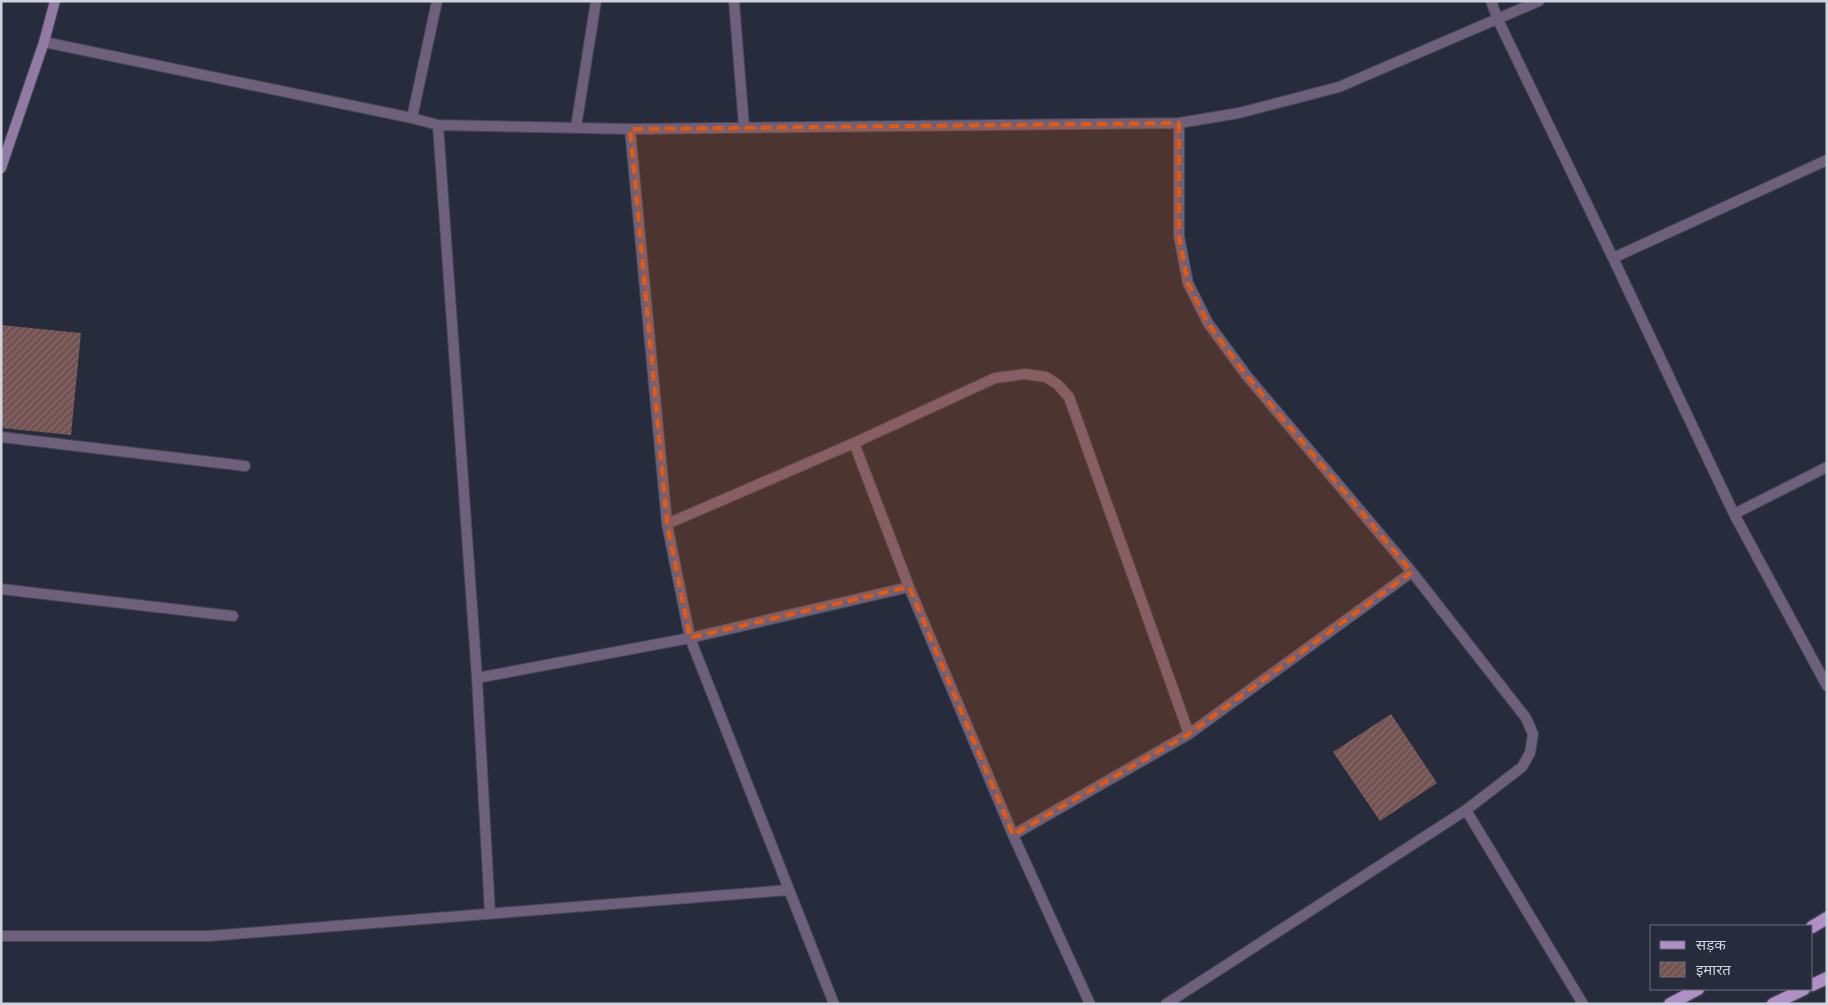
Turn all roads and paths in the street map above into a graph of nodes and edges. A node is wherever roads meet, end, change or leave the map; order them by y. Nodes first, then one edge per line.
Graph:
1 (55, 1) edge
2 (437, 1) edge
3 (596, 1) edge
4 (734, 1) edge
5 (1491, 1) edge
6 (1539, 1) edge
7 (1498, 20) junction
8 (44, 42) junction
9 (412, 118) junction
10 (1178, 123) junction
11 (438, 125) junction
12 (576, 128) junction
13 (744, 128) junction
14 (630, 129) junction
15 (1827, 160) edge
16 (1, 168) edge
17 (1614, 258) junction
18 (1, 437) edge
19 (854, 443) junction
20 (245, 466) dead end
21 (1827, 468) edge
22 (1734, 514) junction
23 (667, 524) junction
24 (1412, 572) junction
25 (909, 587) junction
26 (1, 589) edge
27 (233, 616) dead end
28 (690, 638) junction
29 (476, 678) junction
30 (1827, 686) edge
31 (1189, 734) junction
32 (1466, 810) junction
33 (1013, 834) junction
34 (789, 890) junction
35 (490, 913) junction
36 (1827, 918) edge
37 (1813, 926) edge
38 (1, 936) edge
39 (1827, 978) edge
40 (1813, 985) edge
41 (1696, 990) edge
42 (1802, 990) edge
43 (834, 1004) edge
44 (1090, 1004) edge
45 (1166, 1004) edge
46 (1583, 1004) edge
47 (1670, 1004) edge
48 (1773, 1004) edge

1 - 8 street
2 - 9 street
3 - 12 street
4 - 13 street
5 - 7 street
6 - 7 street
7 - 10 street
7 - 17 street
8 - 9 street
8 - 16 street
9 - 11 street
10 - 13 street
10 - 24 street
11 - 12 street
11 - 29 street
12 - 14 street
13 - 14 street
14 - 23 street
15 - 17 street
17 - 22 street
18 - 20 street
19 - 23 street
19 - 25 street
19 - 31 street
21 - 22 street
22 - 30 street
23 - 28 street
24 - 31 street
24 - 32 street
25 - 28 street
25 - 33 street
26 - 27 street
28 - 29 street
28 - 34 street
29 - 35 street
31 - 33 street
32 - 45 street
32 - 46 street
33 - 44 street
34 - 35 street
34 - 43 street
35 - 38 street
36 - 37 main road
39 - 40 main road
41 - 47 main road
42 - 48 main road

